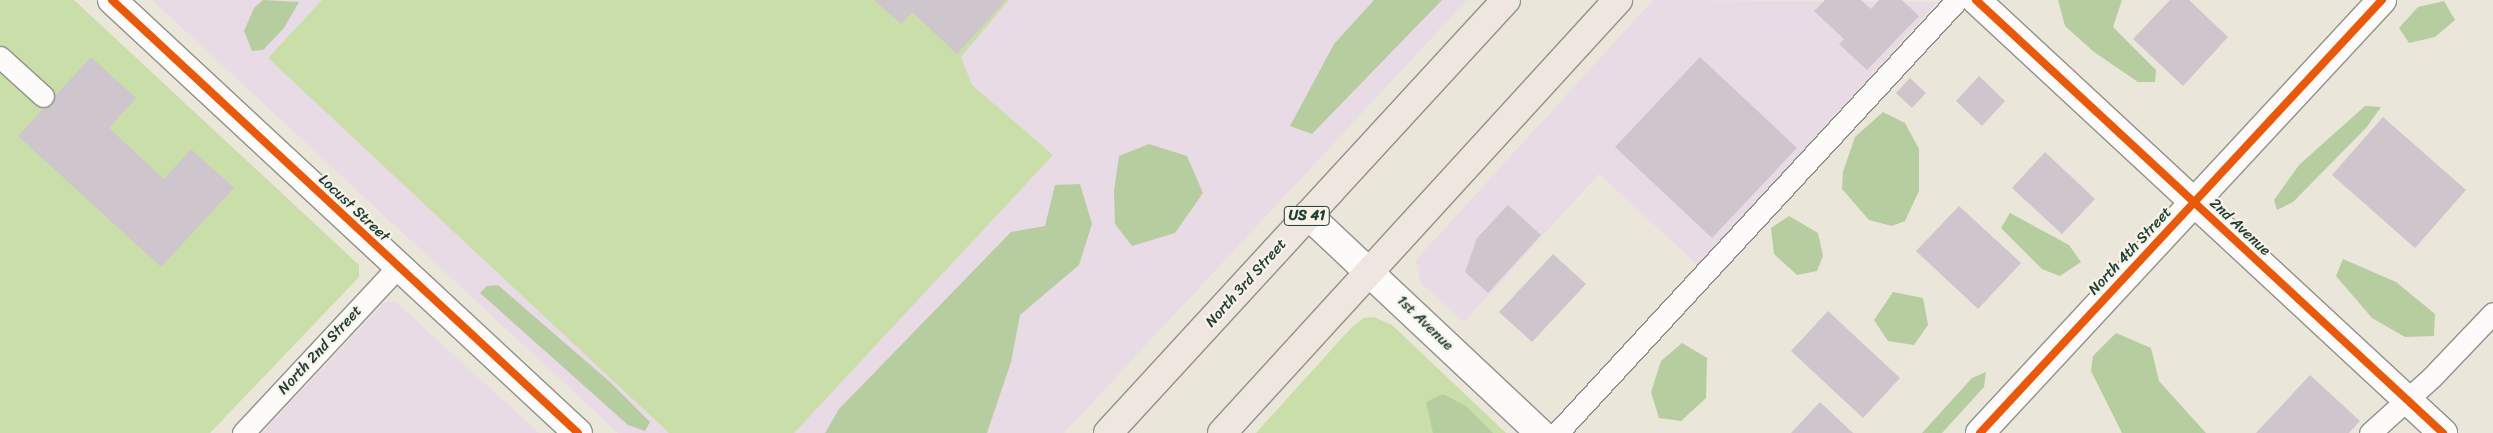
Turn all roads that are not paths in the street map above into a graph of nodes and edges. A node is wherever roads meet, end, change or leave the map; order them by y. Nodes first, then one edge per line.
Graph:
1 (112, 0) edge
2 (1506, 0) edge
3 (1618, 0) edge
4 (1957, 0) edge
5 (1976, 0) edge
6 (2382, 0) edge
7 (0, 56) edge
8 (43, 96) dead end
9 (2194, 203) junction
10 (1308, 215) junction
11 (398, 268) junction
12 (1370, 272) junction
13 (2493, 312) edge
14 (2406, 399) junction
15 (243, 433) edge
16 (578, 433) edge
17 (1108, 433) edge
18 (1222, 433) edge
19 (1540, 433) edge
20 (1557, 433) edge
21 (1980, 433) edge
22 (2370, 433) edge
23 (2442, 433) edge

1 - 11 street, Locust Street
2 - 10 highway, North 3rd Street / US 41
3 - 12 highway
4 - 20 lane
5 - 9 street, 2nd Avenue
6 - 9 street, North 4th Street
7 - 8 lane
9 - 14 street, 2nd Avenue
9 - 21 street, North 4th Street
10 - 12 street, 1st Avenue
10 - 17 highway, North 3rd Street / US 41
11 - 15 lane, North 2nd Street
11 - 16 street, Locust Street
12 - 18 highway
12 - 19 street, 1st Avenue
13 - 14 lane
14 - 22 lane
14 - 23 street, 2nd Avenue

